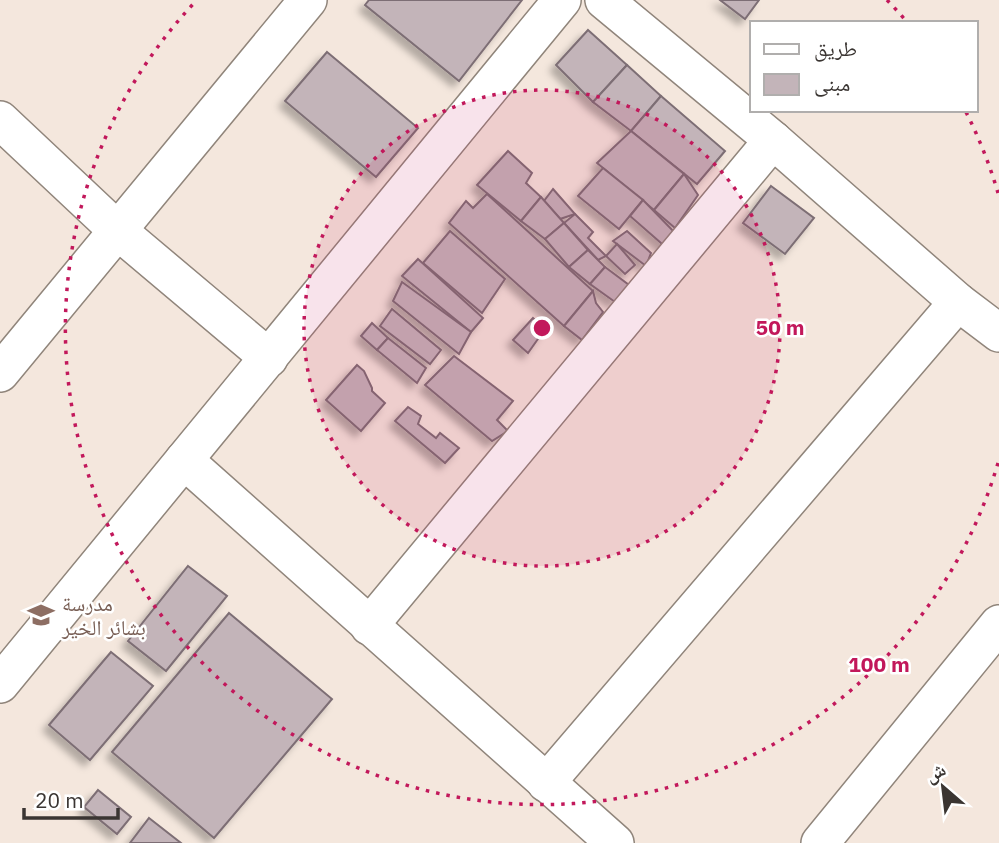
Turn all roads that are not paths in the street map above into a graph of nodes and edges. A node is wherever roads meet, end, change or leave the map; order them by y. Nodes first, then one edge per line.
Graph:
1 (308, 0) edge
2 (562, 0) edge
3 (604, 0) edge
4 (0, 120) edge
5 (773, 140) junction
6 (117, 230) junction
7 (958, 302) junction
8 (999, 333) edge
9 (268, 358) junction
10 (0, 373) edge
11 (184, 460) junction
12 (999, 624) edge
13 (369, 626) junction
14 (0, 684) edge
15 (546, 783) junction
16 (615, 843) edge
17 (820, 843) edge

1 - 6 street
2 - 9 street
3 - 5 street
4 - 6 street
5 - 7 street
5 - 13 street
6 - 9 street
6 - 10 street
7 - 8 street
7 - 15 street
9 - 11 street
11 - 13 street
11 - 14 street
12 - 17 street
13 - 15 street
15 - 16 street

